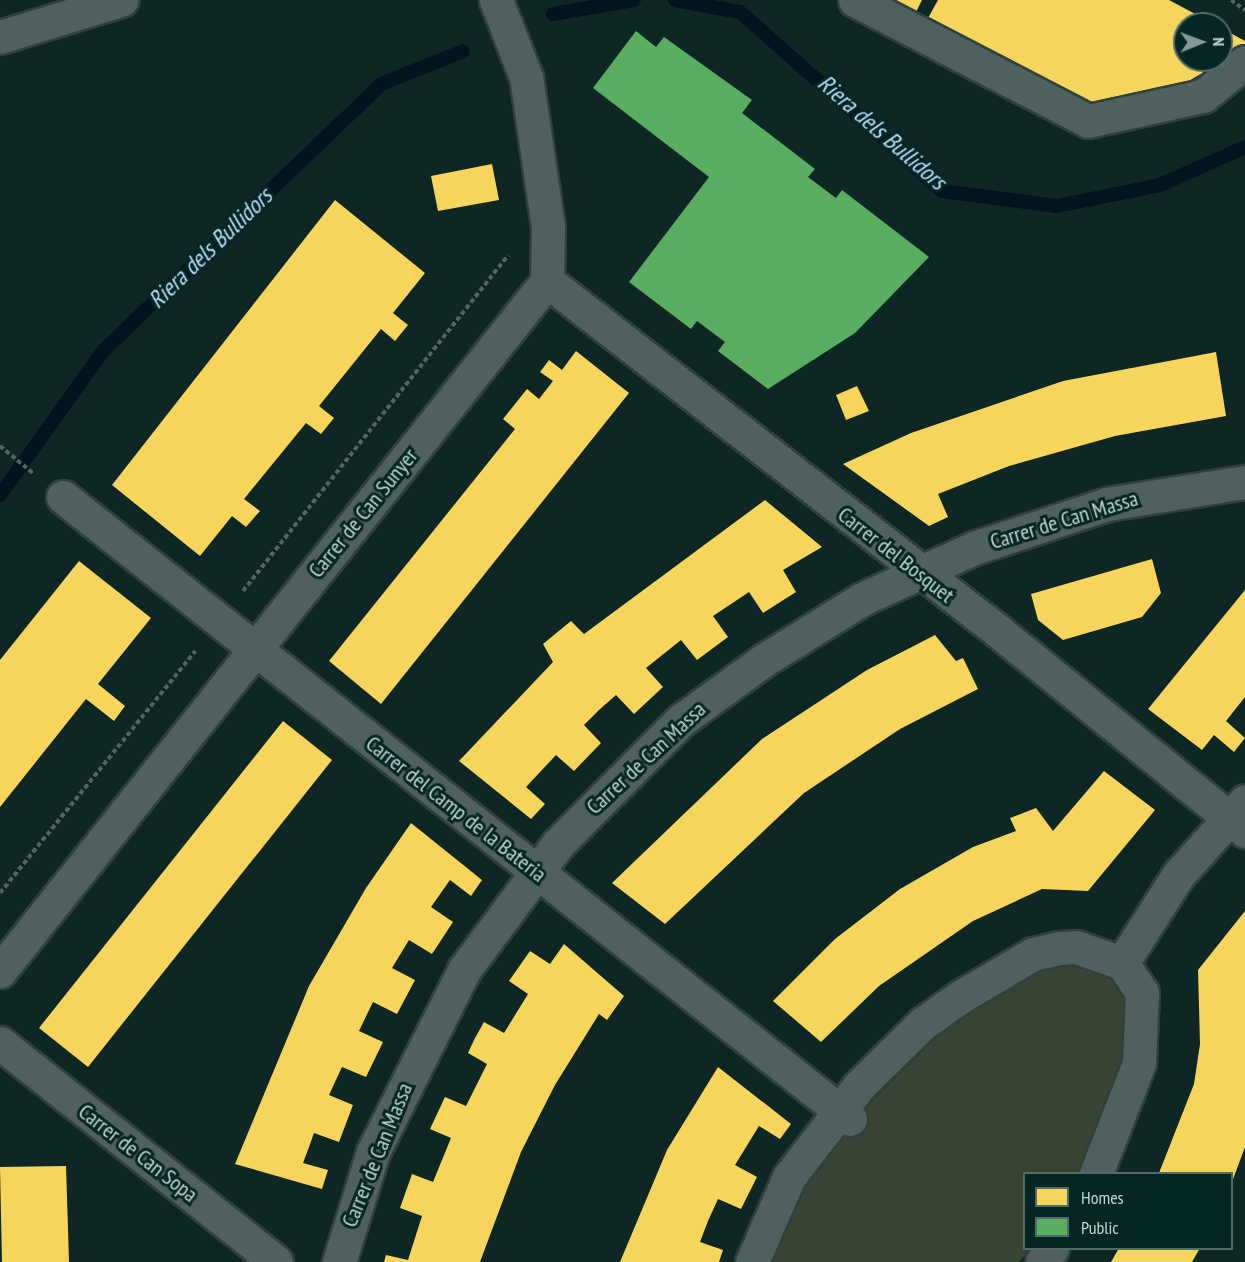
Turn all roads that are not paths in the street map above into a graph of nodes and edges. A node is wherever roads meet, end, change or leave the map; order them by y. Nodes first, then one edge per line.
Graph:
1 (120, 0) edge
2 (496, 0) edge
3 (855, 0) edge
4 (0, 36) edge
5 (1245, 62) edge
6 (547, 281) junction
7 (1245, 482) edge
8 (53, 490) road end
9 (919, 573) junction
10 (254, 648) junction
11 (1240, 817) edge
12 (536, 872) junction
13 (1122, 963) junction
14 (0, 971) edge
15 (0, 1043) edge
16 (844, 1115) junction
17 (1096, 1172) edge
18 (276, 1262) edge
19 (339, 1262) edge
20 (752, 1262) edge

1 - 4 street
2 - 6 street
3 - 5 street
6 - 9 street, Carrer del Bosquet
6 - 10 street, Carrer de Can Sunyer
7 - 9 street, Carrer de Can Massa
8 - 10 street, Carrer del Camp de la Bateria
9 - 11 street, Carrer del Bosquet
9 - 12 street, Carrer de Can Massa
10 - 12 street, Carrer del Camp de la Bateria
10 - 14 street, Carrer de Can Sunyer
11 - 13 street
12 - 16 street, Carrer del Camp de la Bateria
12 - 19 street, Carrer de Can Massa
13 - 16 street
13 - 17 street
15 - 18 street, Carrer de Can Sopa
16 - 20 street

